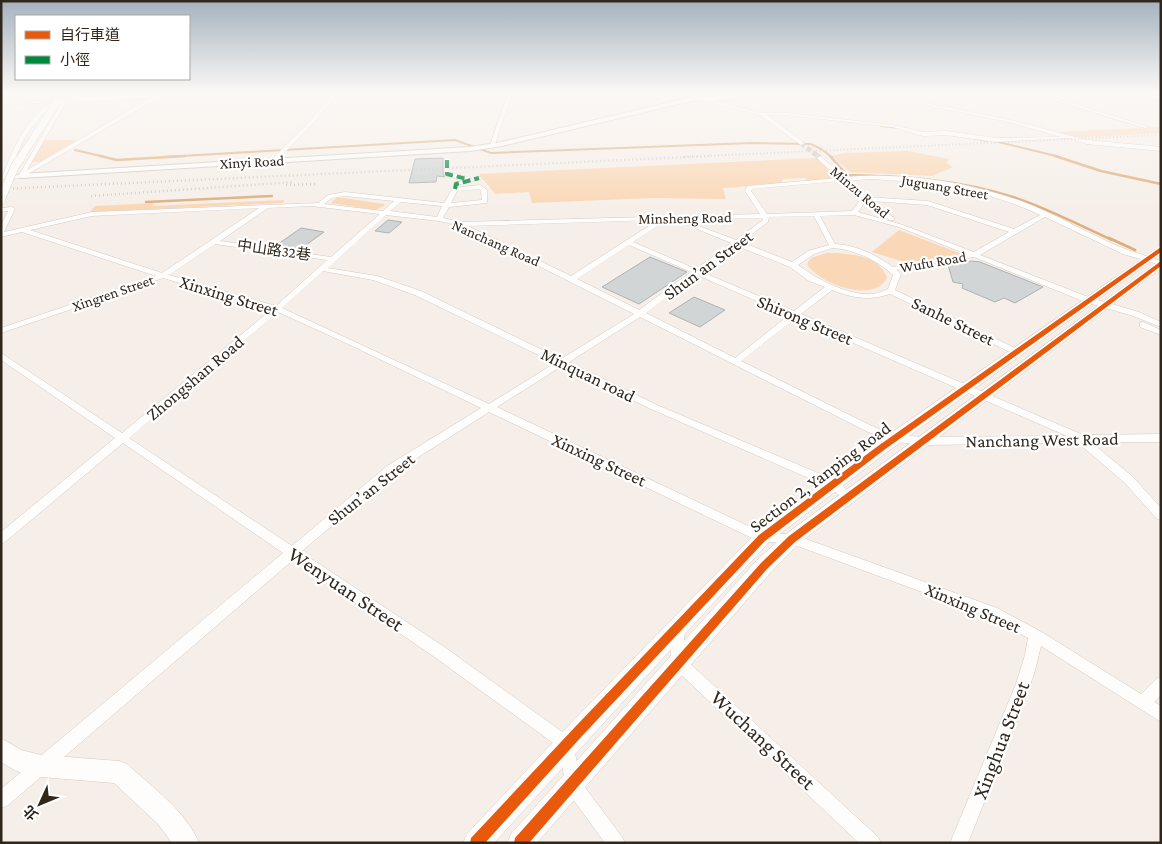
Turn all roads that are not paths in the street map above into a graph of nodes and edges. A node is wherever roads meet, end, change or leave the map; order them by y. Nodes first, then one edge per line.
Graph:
1 (28, 130) edge
2 (39, 130) edge
3 (47, 130) edge
4 (99, 130) edge
5 (304, 130) edge
6 (497, 130) edge
7 (560, 130) edge
8 (785, 130) edge
9 (909, 130) edge
10 (1041, 130) edge
11 (1066, 138) junction
12 (801, 143) tunnel mouth
13 (491, 147) junction
14 (1161, 149) edge
15 (820, 158) tunnel mouth
16 (446, 160) dead end
17 (273, 161) junction
18 (20, 176) junction
19 (479, 178) dead end
20 (467, 179) dead end
21 (844, 180) junction
22 (455, 189) junction
23 (1, 199) edge
24 (864, 199) junction
25 (399, 200) junction
26 (320, 204) junction
27 (446, 205) junction
28 (268, 206) junction
29 (1, 210) edge
30 (386, 213) junction
31 (854, 213) junction
32 (816, 214) junction
33 (1046, 214) junction
34 (765, 216) junction
35 (669, 218) junction
36 (439, 219) junction
37 (459, 224) junction
38 (901, 226) junction
39 (22, 230) junction
40 (1014, 231) junction
41 (1, 234) edge
42 (214, 242) junction
43 (628, 242) junction
44 (737, 244) junction
45 (833, 246) junction
46 (1161, 248) edge
47 (974, 255) junction
48 (1147, 258) junction
49 (333, 259) junction
50 (1161, 263) edge
51 (793, 265) junction
52 (322, 269) junction
53 (892, 269) junction
54 (696, 273) junction
55 (162, 276) junction
56 (572, 279) junction
57 (830, 287) junction
58 (891, 291) junction
59 (1088, 300) junction
60 (1104, 305) junction
61 (277, 309) junction
62 (641, 313) junction
63 (795, 315) junction
64 (1161, 325) edge
65 (1, 331) edge
66 (1161, 333) edge
67 (1016, 352) junction
68 (1, 356) edge
69 (736, 361) junction
70 (562, 363) junction
71 (965, 389) junction
72 (984, 394) junction
73 (487, 408) junction
74 (123, 438) junction
75 (896, 438) junction
76 (1161, 438) edge
77 (1084, 440) junction
78 (924, 441) junction
79 (841, 490) junction
80 (1161, 516) edge
81 (762, 538) junction
82 (792, 539) junction
83 (1, 540) edge
84 (293, 552) junction
85 (677, 627) junction
86 (1035, 635) junction
87 (678, 662) junction
88 (1161, 684) edge
89 (1143, 704) junction
90 (1161, 715) edge
91 (566, 744) junction
92 (1, 749) edge
93 (41, 766) junction
94 (573, 785) junction
95 (1, 800) edge
96 (187, 843) edge
97 (476, 843) edge
98 (520, 843) edge
99 (616, 843) edge
100 (872, 843) edge
101 (960, 843) edge

1 - 18 street
2 - 23 main road, bridge
3 - 18 street
4 - 18 street
5 - 17 street
6 - 13 street
7 - 13 street, Xinyi Road
8 - 12 street
9 - 11 street
10 - 11 street
11 - 14 street
13 - 17 street, Xinyi Road
15 - 21 street, Minzu Road
16 - 20 street, bridge
17 - 18 street, Xinyi Road
19 - 22 street
21 - 24 street, Minzu Road
21 - 33 street, Juguang Street
21 - 34 street, Juguang Street
22 - 27 street
22 - 27 street
24 - 31 street
24 - 38 street, Minzu Road
24 - 40 street
25 - 26 street
25 - 27 street
25 - 30 street, Zhongshan Road
26 - 28 street, Nanchang Road
26 - 30 street, Nanchang Road
27 - 36 street
28 - 39 street, Nanchang Road
28 - 42 street, Xingren Street
29 - 41 street
30 - 36 street, Nanchang Road
30 - 49 street, Zhongshan Road
31 - 32 street, Minsheng Road
31 - 38 street, Minsheng Road
32 - 34 street, Minsheng Road
32 - 45 street
33 - 40 street
33 - 48 street, Juguang Street
34 - 35 street, Minsheng Road
34 - 44 street, Shun’an Street
35 - 37 street, Minsheng Road
35 - 43 street
35 - 44 street
36 - 37 street, Nanchang Road
37 - 56 street, Nanchang Road
38 - 47 street, Minsheng Road
39 - 41 street, Nanchang Road
39 - 55 street, Xinxing Street
40 - 47 street
42 - 49 street, 中山路32巷
42 - 55 street, Xingren Street
43 - 54 street, Shirong Street
43 - 56 street
44 - 51 street
44 - 54 street, Shun’an Street
45 - 51 street
45 - 53 street
46 - 48 main road, Section 2, Yanping Road
47 - 53 street, Wufu Road
47 - 59 street, Minsheng Road
48 - 50 street, Juguang Street
48 - 59 main road, Section 2, Yanping Road
49 - 52 street, Zhongshan Road
50 - 60 main road, Section 2, Yanping Road
51 - 57 street
52 - 61 street, Zhongshan Road
52 - 70 street, Minquan road
53 - 58 street
54 - 62 street, Shun’an Street
54 - 63 street, Shirong Street
55 - 61 street, Xinxing Street
55 - 65 street, Xingren Street
56 - 62 street, Nanchang Road
57 - 58 street
57 - 63 street
58 - 67 street, Sanhe Street
59 - 60 street, Minsheng Road
59 - 67 main road, Section 2, Yanping Road
60 - 64 street
60 - 66 street
60 - 72 main road, Section 2, Yanping Road
61 - 73 street, Xinxing Street
61 - 74 street, Zhongshan Road
62 - 69 street, Nanchang Road
62 - 70 street, Shun’an Street
63 - 69 street
63 - 71 street, Shirong Street
67 - 71 main road, Section 2, Yanping Road
68 - 74 street, Wenyuan Street
69 - 75 street, Nanchang Road
70 - 73 street, Shun’an Street
70 - 79 street, Minquan road
71 - 72 street, Shirong Street
71 - 75 main road, Section 2, Yanping Road
72 - 77 street, Shirong Street
72 - 78 main road, Section 2, Yanping Road
73 - 81 street, Xinxing Street
73 - 84 street, Shun’an Street
74 - 83 street, Zhongshan Road
74 - 84 street, Wenyuan Street
75 - 78 street, Nanchang Road
75 - 79 main road, Section 2, Yanping Road
76 - 77 street, Nanchang West Road
77 - 78 street, Nanchang West Road
77 - 80 street
78 - 79 main road, Section 2, Yanping Road
79 - 81 main road, Section 2, Yanping Road
79 - 82 main road, Section 2, Yanping Road
81 - 82 street, Xinxing Street
81 - 85 main road, Section 2, Yanping Road
82 - 86 street, Xinxing Street
82 - 87 main road, Section 2, Yanping Road
84 - 91 street, Wenyuan Street
84 - 93 street, Shun’an Street
85 - 87 street
85 - 91 main road, Section 2, Yanping Road
86 - 89 street, Xinxing Street
86 - 101 street, Xinghua Street
87 - 94 main road, Section 2, Yanping Road
87 - 100 street, Wuchang Street
88 - 89 street
89 - 90 street, Xinxing Street
91 - 94 street
91 - 97 main road, Section 2, Yanping Road
92 - 93 main road
93 - 95 street, Shun’an Street
93 - 96 main road
94 - 98 main road, Section 2, Yanping Road
94 - 99 street

